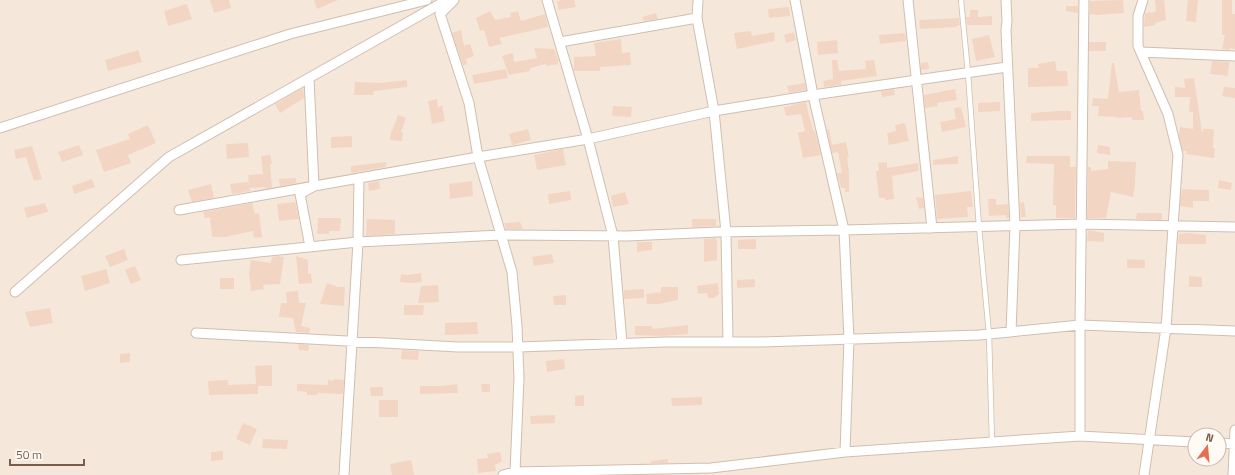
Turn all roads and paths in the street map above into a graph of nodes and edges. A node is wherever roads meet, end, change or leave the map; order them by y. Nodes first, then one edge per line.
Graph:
1 (427, 0) edge
2 (447, 0) edge
3 (454, 0) edge
4 (548, 0) edge
5 (698, 0) edge
6 (795, 0) edge
7 (908, 0) edge
8 (961, 0) edge
9 (1006, 0) edge
10 (1084, 0) edge
11 (1143, 0) edge
12 (697, 18) junction
13 (560, 42) junction
14 (1141, 52) junction
15 (1235, 56) edge
16 (1008, 67) junction
17 (968, 72) junction
18 (309, 78) junction
19 (917, 80) junction
20 (813, 95) junction
21 (714, 111) junction
22 (0, 128) edge
23 (588, 139) junction
24 (478, 157) junction
25 (359, 178) junction
26 (314, 186) junction
27 (179, 210) dead end
28 (1081, 224) junction
29 (1015, 226) junction
30 (1173, 226) junction
31 (979, 227) junction
32 (1235, 227) edge
33 (932, 228) junction
34 (844, 230) junction
35 (726, 232) junction
36 (501, 235) junction
37 (613, 236) junction
38 (358, 242) junction
39 (310, 247) junction
40 (181, 260) dead end
41 (15, 292) dead end
42 (1080, 325) junction
43 (1166, 328) junction
44 (1235, 331) edge
45 (1011, 332) junction
46 (196, 333) dead end
47 (989, 334) junction
48 (849, 339) junction
49 (353, 342) junction
50 (728, 342) junction
51 (622, 343) junction
52 (518, 347) junction
53 (1235, 430) edge
54 (1080, 436) junction
55 (1150, 439) junction
56 (1187, 441) edge
57 (992, 442) junction
58 (1234, 444) edge
59 (845, 452) junction
60 (515, 472) junction
61 (344, 475) edge
62 (503, 475) edge
63 (1144, 475) edge
64 (1233, 475) edge

1 - 22 street
2 - 18 street
3 - 24 street
4 - 13 street
5 - 12 street
6 - 20 street
7 - 19 street
8 - 17 lane
9 - 16 street
10 - 28 street
11 - 14 street
12 - 13 street
12 - 21 street
13 - 23 street
14 - 15 street
14 - 30 street
16 - 17 street
16 - 29 street
17 - 19 street
17 - 31 lane
18 - 26 street
18 - 41 street
19 - 20 street
19 - 33 street
20 - 21 street
20 - 34 street
21 - 23 street
21 - 35 street
23 - 24 street
23 - 37 street
24 - 25 street
24 - 36 street
25 - 26 street
25 - 38 street
26 - 27 street
26 - 39 street
28 - 29 street
28 - 30 street
28 - 42 street
29 - 31 street
29 - 45 street
30 - 32 street
30 - 43 street
31 - 33 street
31 - 47 lane
33 - 34 street
34 - 35 street
34 - 48 street
35 - 37 street
35 - 50 street
36 - 37 street
36 - 38 street
36 - 52 street
37 - 51 street
38 - 39 street
38 - 49 street
39 - 40 street
42 - 43 street
42 - 45 street
42 - 54 street
43 - 44 street
43 - 55 street
45 - 47 street
46 - 49 street
47 - 48 street
47 - 57 lane
48 - 50 street
48 - 59 street
49 - 52 street
49 - 61 street
50 - 51 street
51 - 52 street
52 - 60 street
53 - 58 street
54 - 55 street
54 - 57 street
55 - 56 street
55 - 63 street
57 - 59 street
58 - 64 street
59 - 60 street
60 - 62 street

